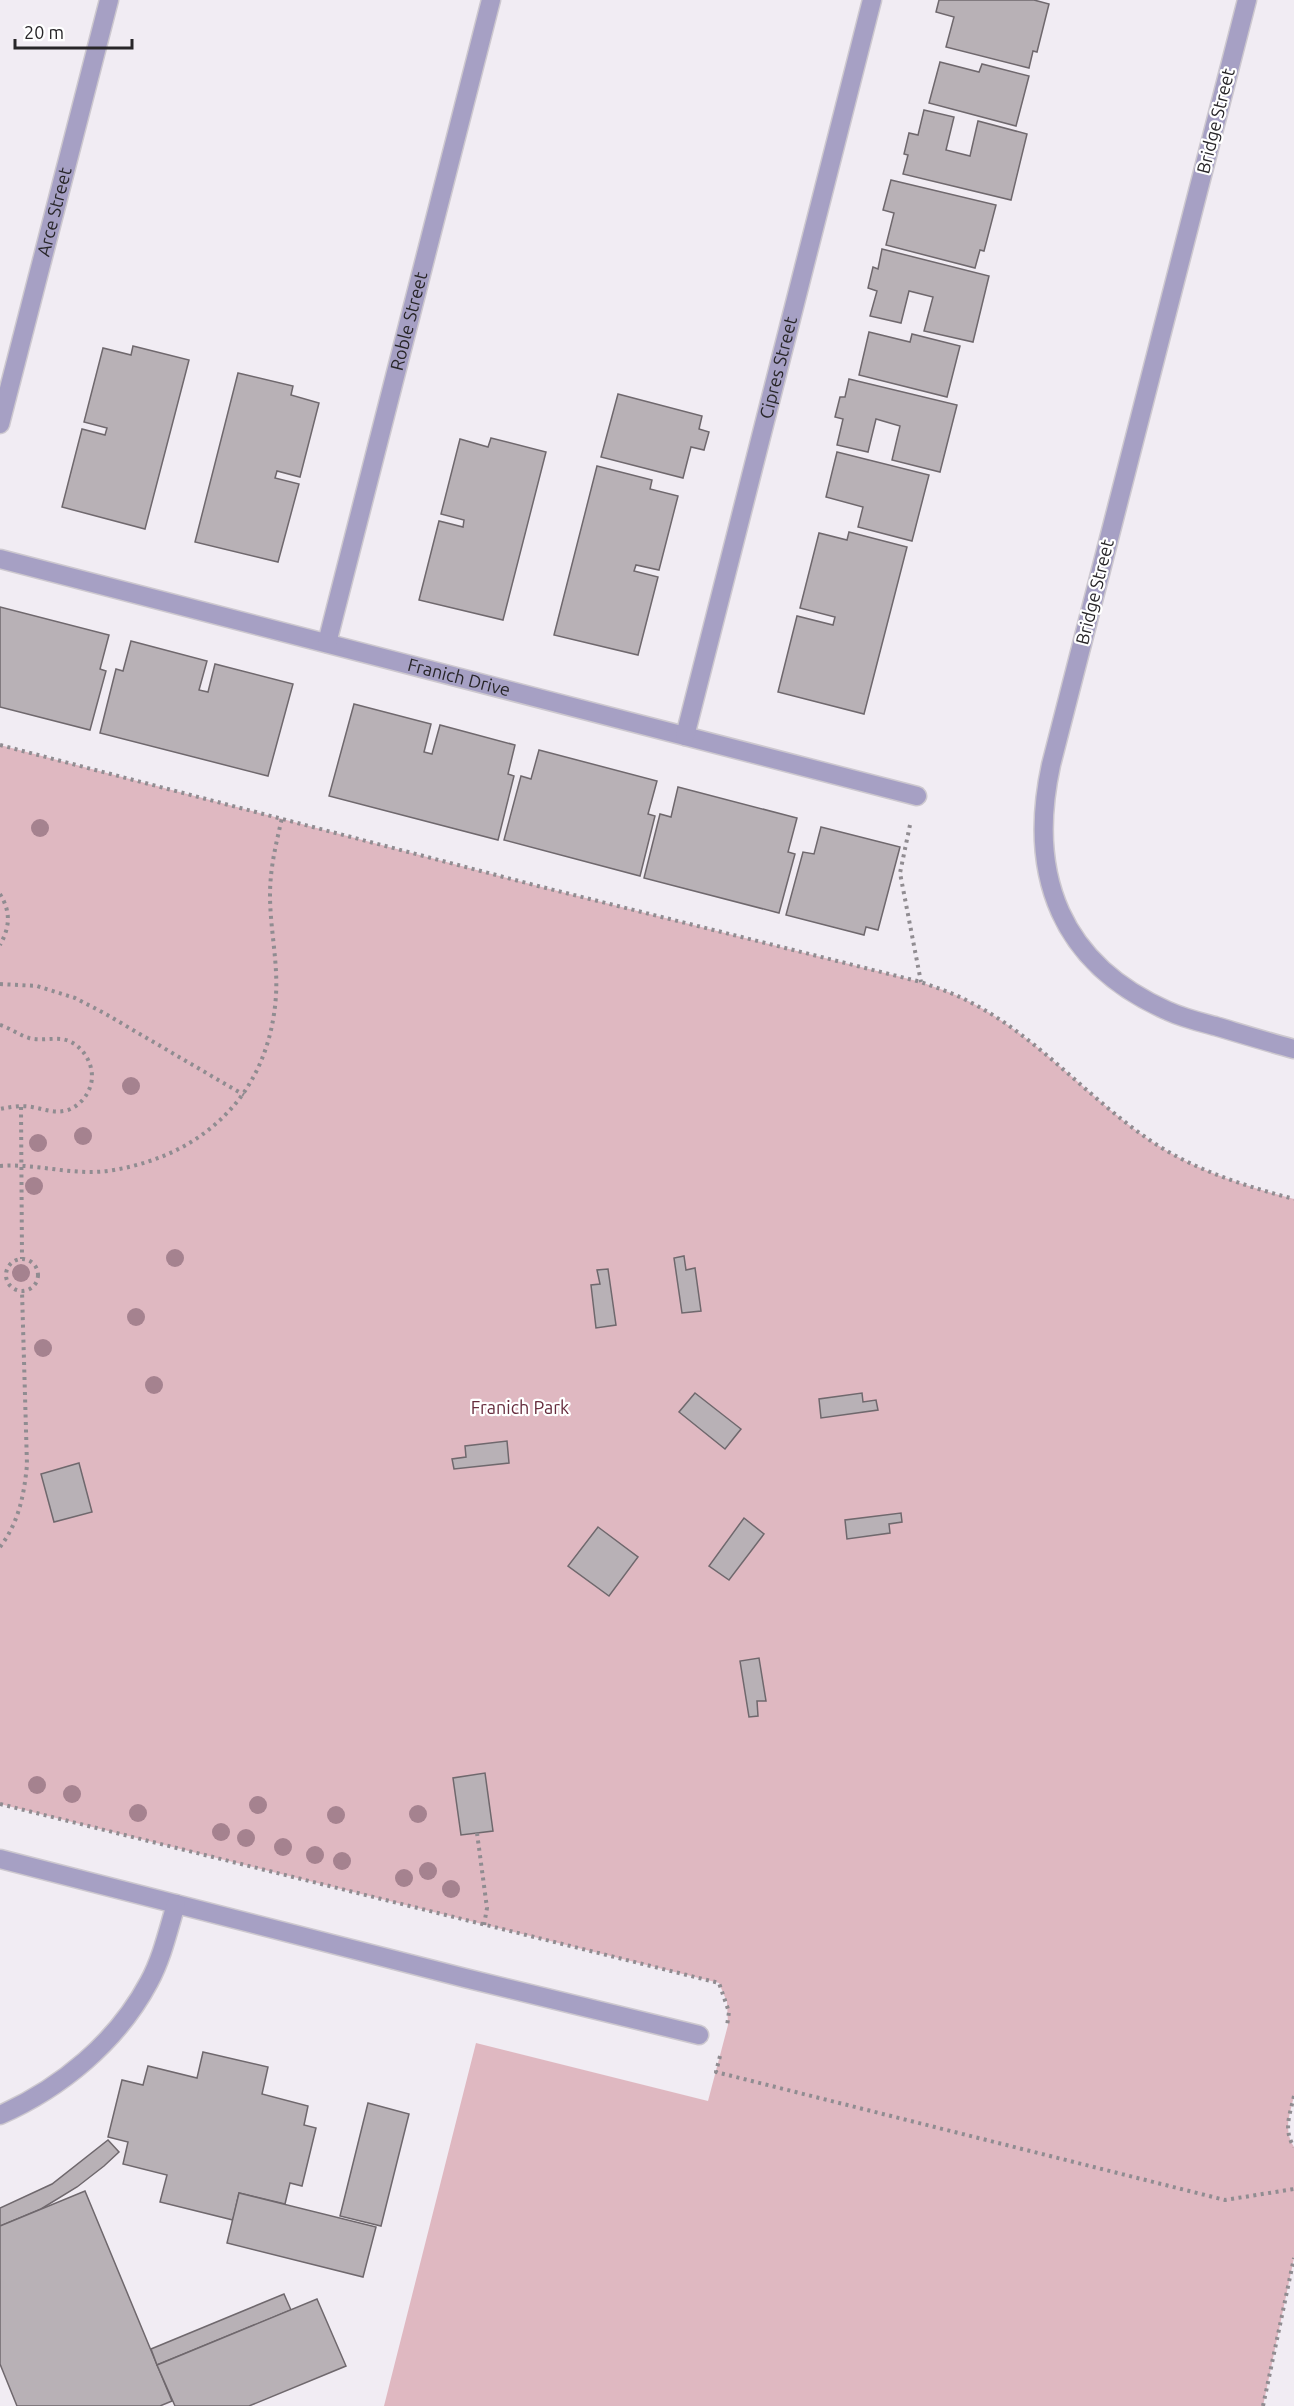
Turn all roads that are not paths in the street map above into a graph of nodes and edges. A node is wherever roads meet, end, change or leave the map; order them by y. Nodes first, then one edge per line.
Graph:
1 (109, 0) edge
2 (491, 0) edge
3 (872, 0) edge
4 (1247, 0) edge
5 (0, 423) edge
6 (0, 559) edge
7 (327, 643) junction
8 (685, 735) junction
9 (917, 796) road end
10 (1294, 1049) edge
11 (0, 1859) edge
12 (176, 1904) junction
13 (699, 2035) dead end
14 (0, 2115) edge

1 - 5 street, Arce Street
2 - 7 street, Roble Street
3 - 8 street, Cipres Street
4 - 10 street, Bridge Street
6 - 7 street, Franich Drive
7 - 8 street, Franich Drive
8 - 9 street, Franich Drive
11 - 12 street
12 - 13 street
12 - 14 street

